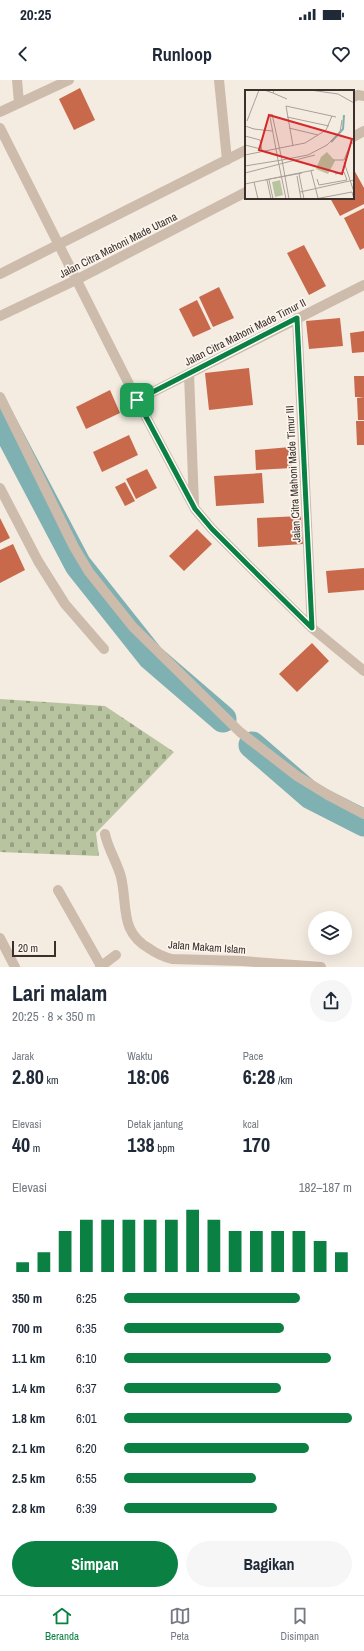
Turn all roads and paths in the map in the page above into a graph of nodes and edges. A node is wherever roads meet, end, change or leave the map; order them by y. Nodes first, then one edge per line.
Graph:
1 (17, 80) edge
2 (69, 80) edge
3 (218, 80) edge
4 (364, 96) edge
5 (354, 97) edge
6 (19, 102) junction
7 (0, 112) edge
8 (0, 128) edge
9 (364, 131) edge
10 (354, 136) edge
11 (245, 151) edge
12 (227, 160) junction
13 (245, 193) edge
14 (59, 245) junction
15 (0, 274) edge
16 (76, 280) junction
17 (364, 284) edge
18 (0, 316) edge
19 (297, 318) junction
20 (189, 374) junction
21 (0, 397) edge
22 (137, 400) junction
23 (0, 488) edge
24 (195, 509) junction
25 (312, 628) junction
26 (104, 649) dead end
27 (364, 671) edge
28 (364, 814) edge
29 (105, 834) dead end
30 (58, 890) dead end
31 (0, 938) edge
32 (116, 955) dead end
33 (15, 967) edge
34 (100, 967) edge
35 (321, 967) edge

1 - 6 street
2 - 6 street
3 - 12 street
4 - 5 street
6 - 7 street
8 - 14 street
9 - 10 street
11 - 12 street
12 - 14 street
13 - 16 street, Jalan Citra Mahoni Made Utama
14 - 15 street
14 - 16 street
16 - 18 street, Jalan Citra Mahoni Made Utama
16 - 22 street
17 - 19 street, Jalan Citra Mahoni Made Timur II
19 - 20 street, Jalan Citra Mahoni Made Timur II
19 - 25 street, Jalan Citra Mahoni Made Timur III
20 - 22 street, Jalan Citra Mahoni Made Timur II
20 - 24 street
21 - 28 street
22 - 24 street
23 - 26 street
24 - 25 street
25 - 27 street
29 - 35 street, Jalan Makam Islam
30 - 34 street
31 - 33 street
32 - 34 street

